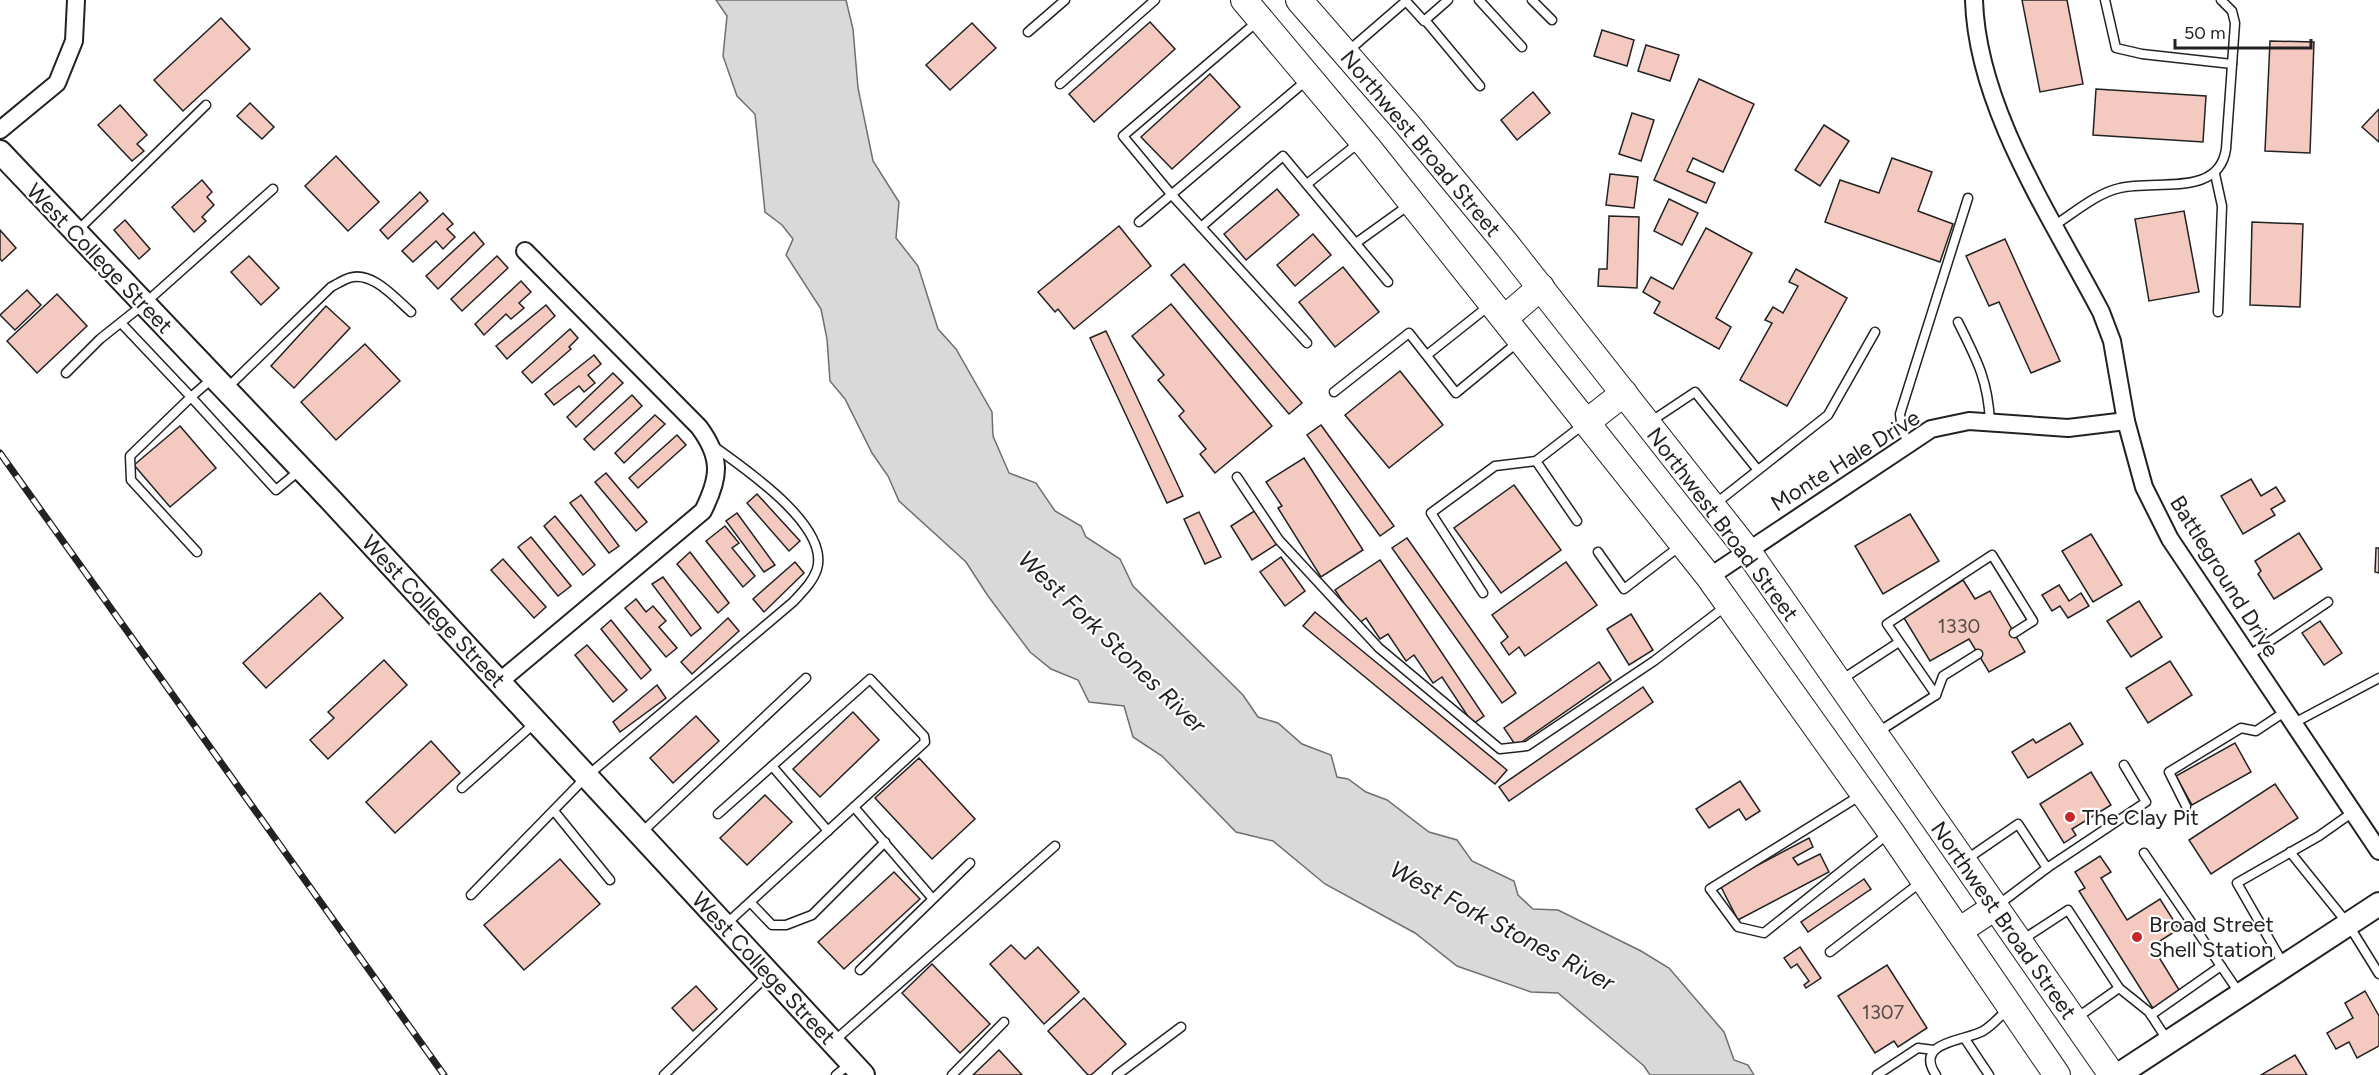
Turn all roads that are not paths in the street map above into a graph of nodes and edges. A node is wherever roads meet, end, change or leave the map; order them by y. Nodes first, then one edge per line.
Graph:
1 (76, 0) edge
2 (1065, 0) edge
3 (1155, 0) edge
4 (1299, 0) edge
5 (1448, 0) edge
6 (1479, 0) edge
7 (1532, 0) edge
8 (1974, 0) edge
9 (2106, 0) edge
10 (2221, 0) edge
11 (1405, 1) edge
12 (1253, 7) edge
13 (1425, 20) junction
14 (1552, 20) dead end
15 (1028, 32) dead end
16 (1522, 47) dead end
17 (1346, 54) junction
18 (2232, 64) junction
19 (1310, 78) junction
20 (1060, 84) dead end
21 (1480, 86) dead end
22 (206, 105) dead end
23 (0, 130) edge
24 (1362, 140) junction
25 (0, 152) edge
26 (2215, 174) junction
27 (1307, 184) junction
28 (273, 189) dead end
29 (1171, 194) junction
30 (1968, 198) dead end
31 (1412, 203) junction
32 (1139, 222) dead end
33 (2055, 225) junction
34 (1201, 227) junction
35 (76, 232) junction
36 (1356, 243) junction
37 (525, 251) dead end
38 (1388, 282) dead end
39 (1541, 287) junction
40 (144, 304) junction
41 (1499, 311) junction
42 (411, 312) dead end
43 (2218, 312) dead end
44 (1958, 322) dead end
45 (120, 323) junction
46 (1875, 332) dead end
47 (1520, 340) junction
48 (1307, 343) dead end
49 (1427, 356) junction
50 (66, 373) dead end
51 (220, 383) junction
52 (1334, 392) dead end
53 (1624, 393) junction
54 (191, 397) junction
55 (1587, 422) junction
56 (1990, 422) junction
57 (2126, 422) junction
58 (1648, 424) junction
59 (1909, 444) junction
60 (712, 445) junction
61 (1536, 461) junction
62 (1757, 469) junction
63 (300, 470) junction
64 (1237, 477) dead end
65 (1712, 506) junction
66 (1577, 520) dead end
67 (1683, 544) junction
68 (1747, 550) junction
69 (196, 552) dead end
70 (1598, 552) dead end
71 (1709, 577) junction
72 (1483, 592) dead end
73 (2328, 602) dead end
74 (1729, 604) junction
75 (2014, 633) dead end
76 (1899, 642) junction
77 (1978, 654) dead end
78 (2248, 656) junction
79 (806, 678) dead end
80 (2379, 678) edge
81 (1838, 681) junction
82 (499, 682) junction
83 (1936, 695) junction
84 (2290, 717) junction
85 (536, 722) junction
86 (1875, 734) junction
87 (2124, 765) dead end
88 (772, 766) junction
89 (587, 776) junction
90 (462, 788) dead end
91 (1864, 793) junction
92 (2186, 806) dead end
93 (854, 807) junction
94 (554, 811) junction
95 (2353, 812) junction
96 (718, 814) dead end
97 (828, 831) junction
98 (1892, 832) junction
99 (640, 834) junction
100 (885, 842) junction
101 (1055, 846) dead end
102 (2379, 851) edge
103 (2290, 852) junction
104 (2144, 853) dead end
105 (1963, 861) junction
106 (970, 863) dead end
107 (2047, 868) junction
108 (610, 880) dead end
109 (1924, 880) junction
110 (471, 895) dead end
111 (932, 898) junction
112 (751, 903) junction
113 (2379, 904) edge
114 (1995, 907) junction
115 (2348, 924) junction
116 (724, 925) junction
117 (1959, 931) junction
118 (2019, 942) junction
119 (1830, 952) dead end
120 (2221, 966) junction
121 (2284, 966) junction
122 (860, 970) dead end
123 (769, 974) junction
124 (2379, 974) edge
125 (2119, 988) junction
126 (2240, 995) junction
127 (2010, 1007) junction
128 (2151, 1015) junction
129 (2073, 1020) junction
130 (1004, 1022) dead end
131 (1181, 1027) dead end
132 (1965, 1039) junction
133 (832, 1042) junction
134 (2169, 1042) junction
135 (1934, 1050) junction
136 (850, 1071) edge
137 (1934, 1072) edge
138 (664, 1075) edge
139 (952, 1075) edge
140 (1117, 1075) edge
141 (1877, 1075) edge
142 (1989, 1075) edge
143 (2057, 1075) edge
144 (2112, 1075) edge
145 (2118, 1075) edge

1 - 23 street
2 - 15 lane
3 - 20 lane
4 - 17 main road, Northwest Broad Street
5 - 13 lane
6 - 16 lane
7 - 14 lane
8 - 33 street, Battleground Drive
9 - 18 lane
10 - 18 lane
11 - 13 lane
11 - 17 lane
12 - 19 main road, Northwest Broad Street
12 - 29 lane
13 - 21 lane
17 - 39 main road, Northwest Broad Street
18 - 26 lane
19 - 24 main road, Northwest Broad Street
19 - 29 lane
22 - 35 lane
24 - 27 lane
24 - 31 main road, Northwest Broad Street
25 - 35 street, West College Street
26 - 33 lane
26 - 43 lane
27 - 34 lane
27 - 36 lane
28 - 40 lane
29 - 32 lane
29 - 34 lane
30 - 59 lane
31 - 36 lane
31 - 41 main road, Northwest Broad Street
33 - 57 street, Battleground Drive
34 - 48 lane
35 - 40 street, West College Street
36 - 38 lane
37 - 60 street
39 - 41 main road
39 - 53 main road, Northwest Broad Street
40 - 45 lane
40 - 51 street, West College Street
41 - 47 main road, Northwest Broad Street
41 - 49 lane
42 - 51 lane
44 - 56 lane
45 - 50 lane
45 - 54 lane
46 - 62 lane
47 - 49 lane
47 - 55 main road, Northwest Broad Street
49 - 52 lane
51 - 54 lane
51 - 63 street, West College Street
53 - 55 main road
53 - 58 main road, Northwest Broad Street
54 - 63 lane
54 - 69 lane
55 - 61 lane
55 - 67 main road, Northwest Broad Street
56 - 57 street, Monte Hale Drive
56 - 59 street, Monte Hale Drive
57 - 78 street, Battleground Drive
58 - 62 lane
58 - 65 main road, Northwest Broad Street
59 - 68 street, Monte Hale Drive
60 - 82 street
60 - 89 lane
61 - 66 lane
61 - 72 lane
62 - 65 lane
63 - 82 street, West College Street
64 - 74 lane
65 - 68 main road, Northwest Broad Street
67 - 70 lane
67 - 71 main road, Northwest Broad Street
68 - 71 street, Monte Hale Drive
68 - 81 main road, Northwest Broad Street
71 - 74 main road, Northwest Broad Street
73 - 78 lane
74 - 91 main road, Northwest Broad Street
75 - 76 lane
76 - 81 lane
76 - 83 lane
77 - 83 lane
78 - 84 street, Battleground Drive
79 - 99 lane
80 - 84 lane
81 - 86 main road, Northwest Broad Street
82 - 85 street, West College Street
83 - 86 lane
84 - 92 lane
84 - 95 street, Battleground Drive
85 - 89 street, West College Street
85 - 90 lane
86 - 105 main road, Northwest Broad Street
87 - 107 lane
88 - 93 lane
88 - 96 lane
88 - 97 lane
89 - 94 lane
89 - 99 street, West College Street
91 - 98 main road, Northwest Broad Street
91 - 98 lane
93 - 97 lane
93 - 100 lane
94 - 108 lane
94 - 110 lane
95 - 102 street, Battleground Drive
95 - 103 lane
97 - 112 lane
98 - 109 main road, Northwest Broad Street
99 - 116 street, West College Street
100 - 111 lane
100 - 112 lane
101 - 133 lane
103 - 115 lane
103 - 121 lane
104 - 120 lane
105 - 107 lane
105 - 114 main road, Northwest Broad Street
106 - 111 lane
107 - 114 lane
109 - 117 main road, Northwest Broad Street
109 - 119 lane
111 - 122 lane
112 - 116 lane
113 - 115 street
114 - 117 main road
114 - 118 main road, Northwest Broad Street
115 - 121 street
115 - 124 lane
116 - 123 street, West College Street
117 - 127 main road, Northwest Broad Street
118 - 125 lane
118 - 129 main road, Northwest Broad Street
120 - 126 lane
120 - 128 lane
121 - 126 street
123 - 133 street, West College Street
123 - 138 lane
125 - 128 lane
125 - 129 lane
126 - 134 street
127 - 132 lane
127 - 143 main road, Northwest Broad Street
128 - 134 lane
129 - 144 main road, Northwest Broad Street
130 - 139 lane
131 - 140 lane
132 - 135 lane
132 - 142 lane
133 - 136 street, West College Street
134 - 145 street
135 - 137 lane
135 - 141 lane

